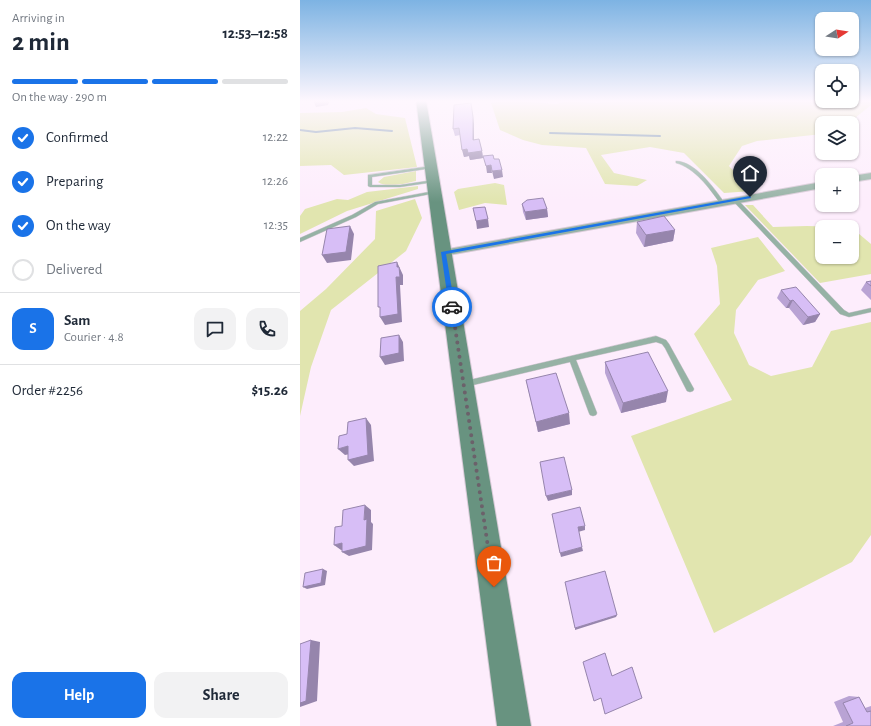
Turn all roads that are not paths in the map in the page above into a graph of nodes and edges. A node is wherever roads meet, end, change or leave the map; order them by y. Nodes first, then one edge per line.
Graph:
1 (426, 134) edge
2 (678, 162) dead end
3 (431, 167) junction
4 (871, 176) edge
5 (859, 179) edge
6 (815, 186) edge
7 (434, 187) junction
8 (735, 200) junction
9 (722, 202) junction
10 (300, 240) edge
11 (443, 253) junction
12 (871, 310) edge
13 (572, 358) junction
14 (463, 384) junction
15 (690, 389) dead end
16 (593, 413) dead end
17 (514, 726) edge

1 - 3 main road
2 - 9 lane
3 - 7 main road
3 - 7 lane
4 - 5 street
6 - 8 street
7 - 10 lane
7 - 11 main road
8 - 9 street
8 - 12 lane
9 - 11 street
11 - 14 main road
13 - 14 lane
13 - 15 lane
13 - 16 lane
14 - 17 main road

